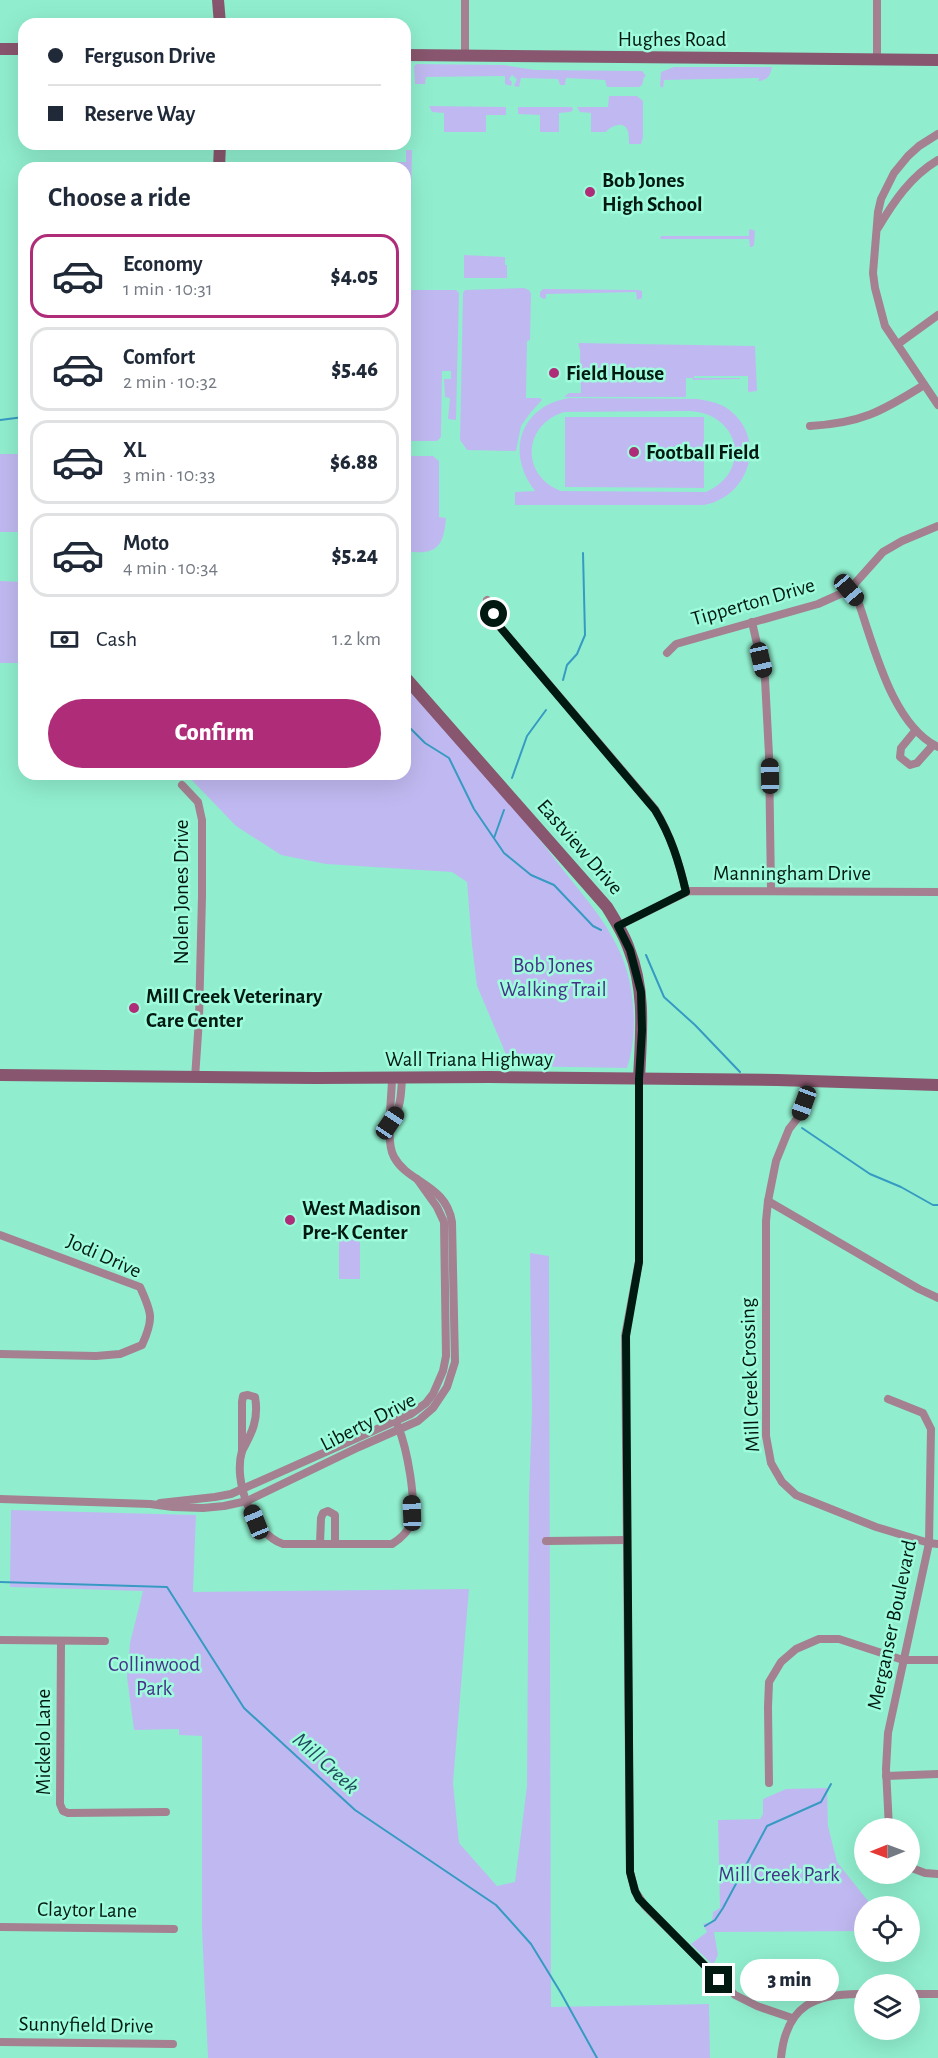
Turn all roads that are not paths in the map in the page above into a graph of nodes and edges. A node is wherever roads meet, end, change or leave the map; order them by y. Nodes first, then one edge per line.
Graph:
1 (218, 0) edge
2 (465, 0) edge
3 (877, 0) edge
4 (220, 18) edge
5 (0, 49) edge
6 (18, 49) edge
7 (411, 55) edge
8 (465, 57) junction
9 (877, 60) junction
10 (938, 60) edge
11 (938, 134) edge
12 (938, 160) edge
13 (876, 231) junction
14 (938, 315) edge
15 (898, 344) junction
16 (924, 385) junction
17 (938, 405) edge
18 (810, 426) dead end
19 (938, 526) edge
20 (849, 590) junction
21 (488, 600) dead end
22 (752, 622) junction
23 (667, 653) dead end
24 (411, 684) edge
25 (915, 731) junction
26 (935, 746) edge
27 (182, 785) dead end
28 (771, 890) junction
29 (686, 892) junction
30 (938, 892) edge
31 (618, 926) junction
32 (0, 1075) edge
33 (195, 1078) junction
34 (397, 1078) junction
35 (639, 1079) junction
36 (804, 1081) junction
37 (938, 1084) edge
38 (417, 1178) junction
39 (768, 1202) junction
40 (0, 1234) edge
41 (938, 1298) edge
42 (0, 1354) edge
43 (888, 1399) dead end
44 (396, 1420) junction
45 (934, 1428) edge
46 (399, 1430) junction
47 (242, 1451) junction
48 (243, 1489) junction
49 (0, 1499) edge
50 (248, 1501) junction
51 (150, 1504) junction
52 (627, 1540) junction
53 (546, 1541) dead end
54 (933, 1543) edge
55 (320, 1544) junction
56 (335, 1544) junction
57 (0, 1640) edge
58 (61, 1641) junction
59 (105, 1641) dead end
60 (903, 1660) junction
61 (938, 1660) edge
62 (938, 1774) edge
63 (886, 1776) junction
64 (769, 1783) dead end
65 (166, 1812) dead end
66 (888, 1818) edge
67 (920, 1871) edge
68 (938, 1874) edge
69 (0, 1927) edge
70 (174, 1929) dead end
71 (854, 1994) edge
72 (920, 1994) edge
73 (938, 1994) edge
74 (792, 2018) junction
75 (0, 2042) edge
76 (172, 2044) dead end
77 (781, 2058) edge

1 - 4 main road
2 - 8 street
3 - 9 street
5 - 6 main road
7 - 8 main road, Hughes Road
8 - 9 main road, Hughes Road
9 - 10 main road, Hughes Road
11 - 13 street
12 - 13 street
13 - 15 street
14 - 15 street
15 - 16 street
16 - 17 street
16 - 18 street
19 - 20 street, Tipperton Drive
20 - 22 street, Tipperton Drive
20 - 25 street
21 - 29 street
22 - 23 street, Tipperton Drive
22 - 28 street
24 - 31 main road, Eastview Drive
25 - 26 street
25 - 26 street
27 - 33 street, Nolen Jones Drive
28 - 29 street, Manningham Drive
28 - 30 street, Manningham Drive
29 - 31 street, Manningham Drive
31 - 35 main road, Eastview Drive
32 - 33 main road, Wall Triana Highway
33 - 34 main road, Wall Triana Highway
34 - 35 main road, Wall Triana Highway
34 - 38 street, Liberty Drive
35 - 36 main road, Wall Triana Highway
35 - 52 street
36 - 37 main road, Wall Triana Highway
36 - 39 street, Mill Creek Crossing
38 - 44 street, Liberty Drive
38 - 46 street, Liberty Drive
39 - 41 street
39 - 54 street, Mill Creek Crossing
40 - 42 street, Jodi Drive
43 - 45 street, Merganser Boulevard
44 - 46 street
44 - 48 street, Liberty Drive
45 - 54 street, Merganser Boulevard
46 - 50 street, Liberty Drive
46 - 56 street
47 - 47 street
47 - 48 street
48 - 50 street
48 - 51 street, Liberty Drive
49 - 51 street, Liberty Drive
50 - 51 street, Liberty Drive
50 - 55 street
52 - 53 street
52 - 74 street
54 - 60 street, Merganser Boulevard
55 - 56 street
55 - 56 street
57 - 58 street
58 - 59 street
58 - 65 street, Mickelo Lane
60 - 61 street
60 - 63 street, Merganser Boulevard
60 - 64 street
62 - 63 street
63 - 66 street, Merganser Boulevard
67 - 68 street
69 - 70 street, Claytor Lane
71 - 74 street
72 - 73 street
74 - 77 street
75 - 76 street, Sunnyfield Drive

